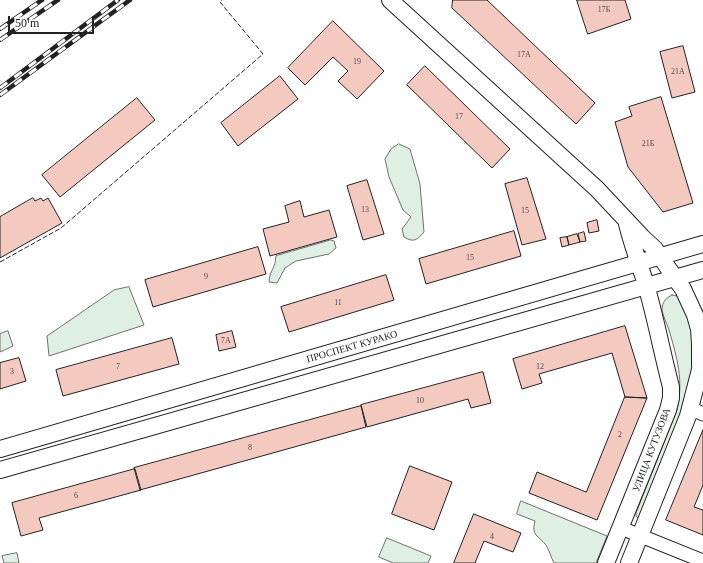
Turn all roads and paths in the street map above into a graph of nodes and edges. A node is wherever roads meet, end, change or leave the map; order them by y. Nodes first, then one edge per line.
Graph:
1 (395, 2) edge
2 (627, 222) junction
3 (703, 244) edge
4 (660, 256) junction
5 (639, 262) junction
6 (703, 270) edge
7 (674, 278) junction
8 (647, 287) junction
9 (701, 362) edge
10 (697, 411) edge
11 (0, 449) edge
12 (0, 470) edge
13 (621, 528) junction
14 (640, 535) junction
15 (703, 561) edge
16 (606, 563) edge
17 (629, 563) edge

1 - 2 main road, УЛИЦА КУТУЗОВА
2 - 4 main road, УЛИЦА КУТУЗОВА
2 - 5 main road, УЛИЦА КУТУЗОВА
3 - 4 main road, ПРОСПЕКТ КУРАКО
4 - 5 main road, ПРОСПЕКТ КУРАКО
4 - 7 main road, УЛИЦА КУТУЗОВА
5 - 8 main road, УЛИЦА КУТУЗОВА
5 - 11 main road, ПРОСПЕКТ КУРАКО
6 - 7 main road
7 - 8 main road
7 - 9 main road, УЛИЦА КУТУЗОВА
8 - 12 main road
8 - 13 main road, УЛИЦА КУТУЗОВА
9 - 10 main road, УЛИЦА КУТУЗОВА
10 - 14 main road, УЛИЦА КУТУЗОВА
13 - 14 street
13 - 16 main road, УЛИЦА КУТУЗОВА
14 - 15 street
14 - 17 main road, УЛИЦА КУТУЗОВА

